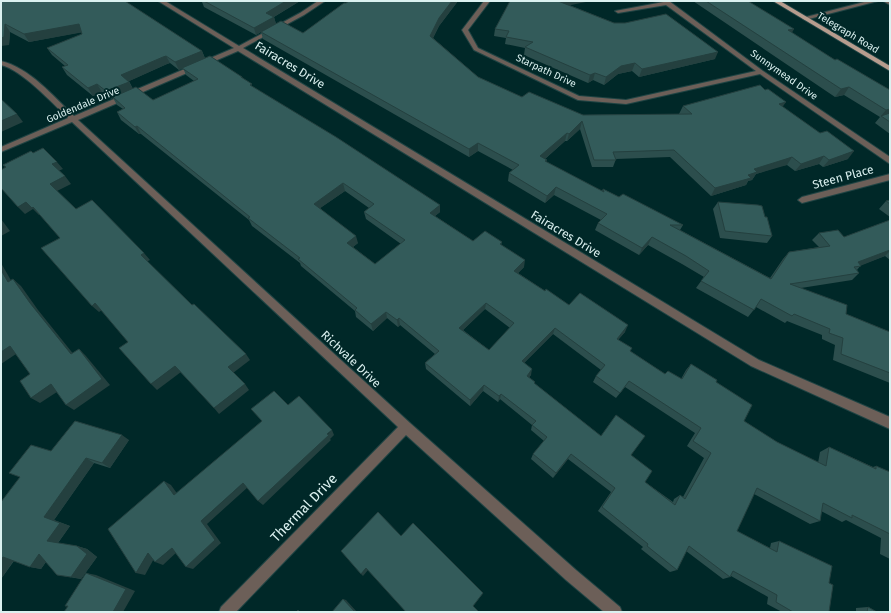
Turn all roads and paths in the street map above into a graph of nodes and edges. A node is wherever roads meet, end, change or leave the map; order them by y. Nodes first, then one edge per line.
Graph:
1 (161, 1) edge
2 (322, 1) edge
3 (487, 1) edge
4 (776, 1) edge
5 (875, 1) edge
6 (886, 1) edge
7 (666, 2) edge
8 (890, 3) edge
9 (618, 11) dead end
10 (805, 18) junction
11 (239, 48) junction
12 (1, 63) edge
13 (890, 69) edge
14 (761, 72) junction
15 (74, 120) junction
16 (1, 150) edge
17 (890, 161) edge
18 (890, 177) edge
19 (802, 200) dead end
20 (890, 423) edge
21 (406, 427) junction
22 (226, 612) edge
23 (615, 612) edge

1 - 11 street, Fairacres Drive
2 - 11 street, Goldendale Drive
3 - 14 street, Starpath Drive
4 - 10 main road, Telegraph Road
5 - 10 street
6 - 8 street
7 - 9 street, Sunnymead Drive
7 - 14 street, Sunnymead Drive
10 - 13 main road, Telegraph Road
11 - 15 street, Goldendale Drive
11 - 20 street, Fairacres Drive
12 - 15 street, Richvale Drive
14 - 17 street, Sunnymead Drive
15 - 16 street, Goldendale Drive
15 - 21 street, Richvale Drive
18 - 19 street, Steen Place
21 - 22 street, Thermal Drive
21 - 23 street, Richvale Drive

